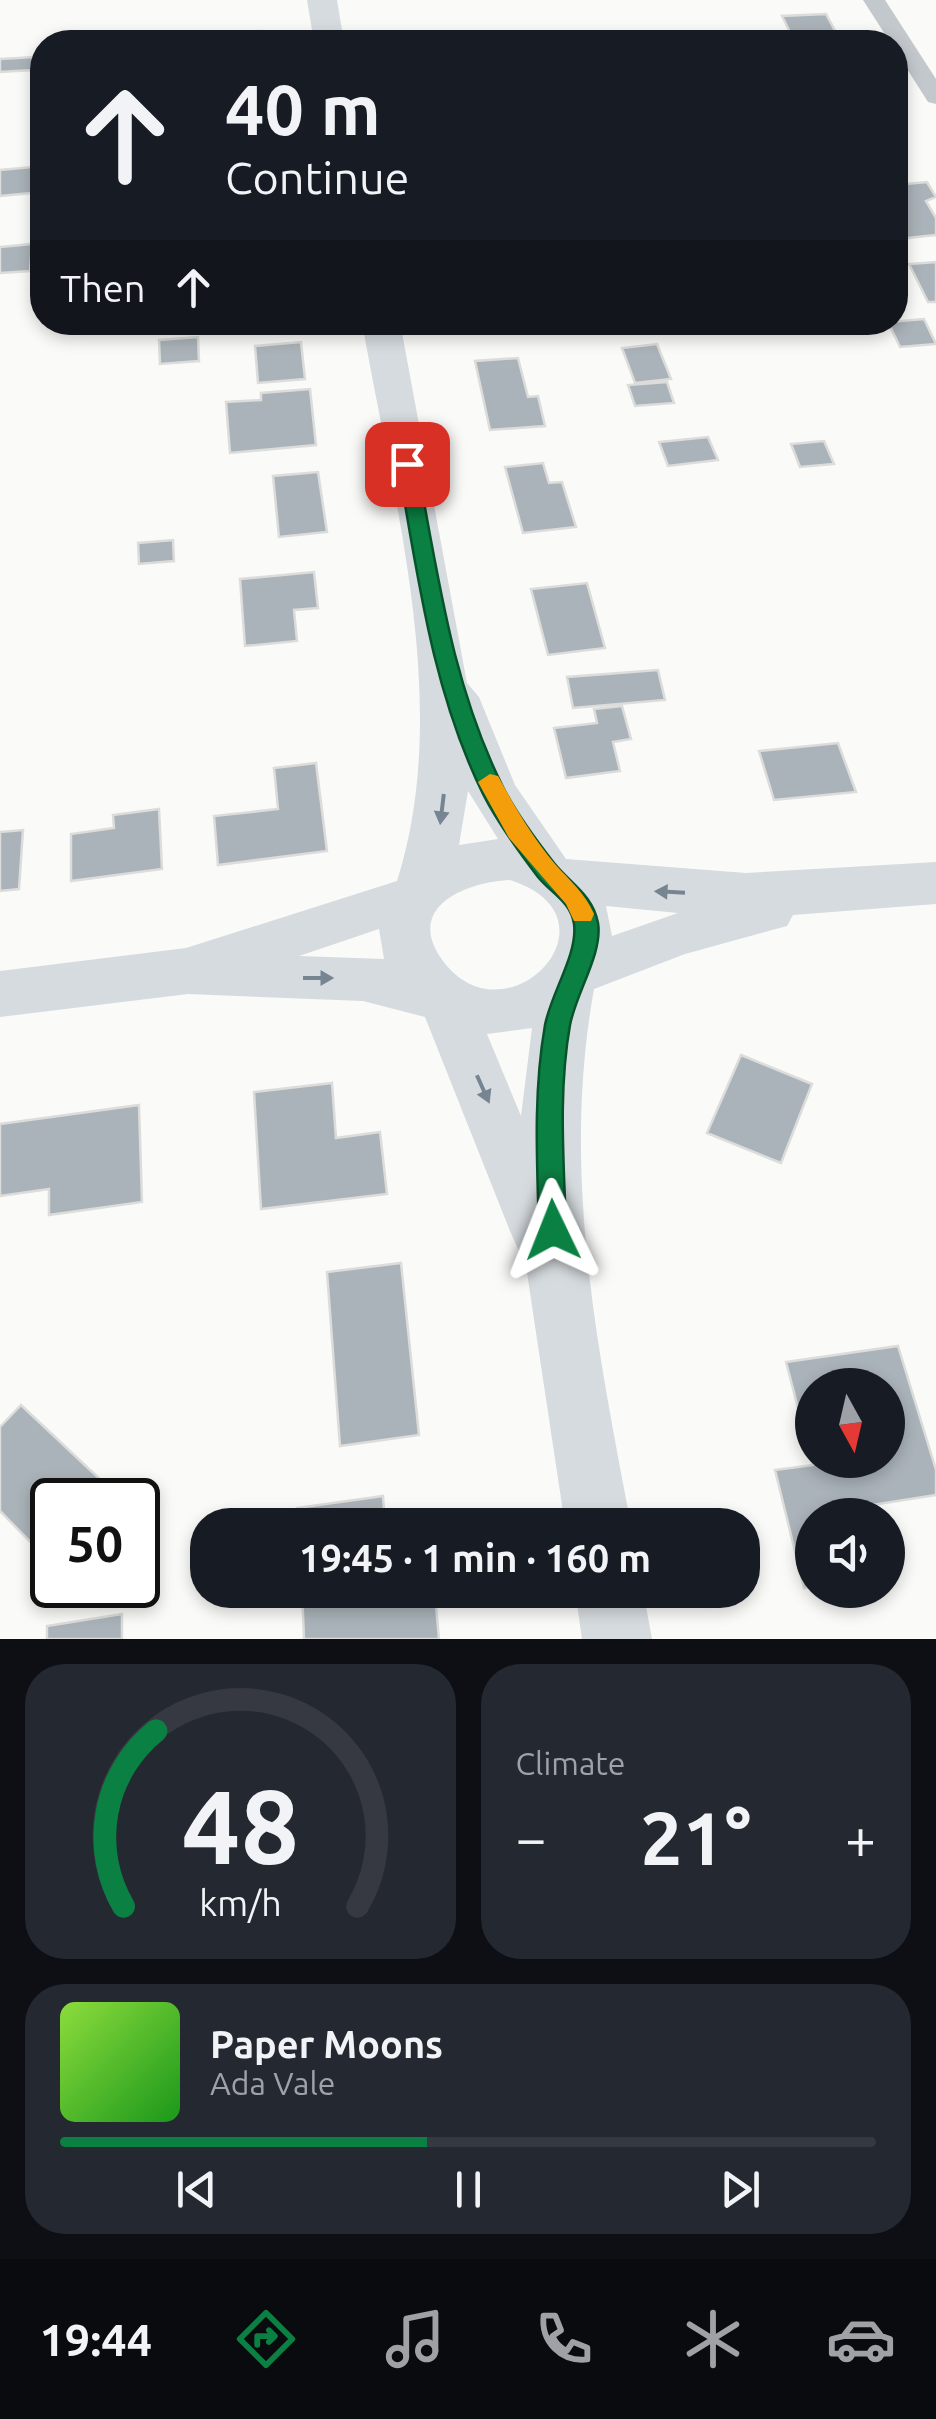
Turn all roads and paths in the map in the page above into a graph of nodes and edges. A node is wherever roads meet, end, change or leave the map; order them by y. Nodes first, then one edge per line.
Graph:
1 (322, 0) edge
2 (874, 0) edge
3 (328, 30) edge
4 (893, 30) edge
5 (908, 53) edge
6 (936, 97) edge
7 (383, 335) edge
8 (447, 677) junction
9 (552, 875) junction
10 (936, 882) edge
11 (417, 893) junction
12 (837, 894) junction
13 (186, 971) junction
14 (572, 977) junction
15 (0, 994) edge
16 (441, 997) junction
17 (554, 1268) junction
18 (595, 1508) edge
19 (612, 1608) edge
20 (617, 1639) edge

1 - 3 main road
2 - 4 street
5 - 6 street
7 - 8 main road
8 - 9 main road
8 -> 11 main road
9 - 11 main road
12 -> 9 main road
9 - 14 main road
10 - 12 main road
11 - 13 main road
11 - 16 main road
12 - 14 main road
13 - 15 main road
13 -> 16 main road
14 - 16 main road
14 - 17 main road
16 -> 17 main road
17 - 18 main road
19 - 20 main road

